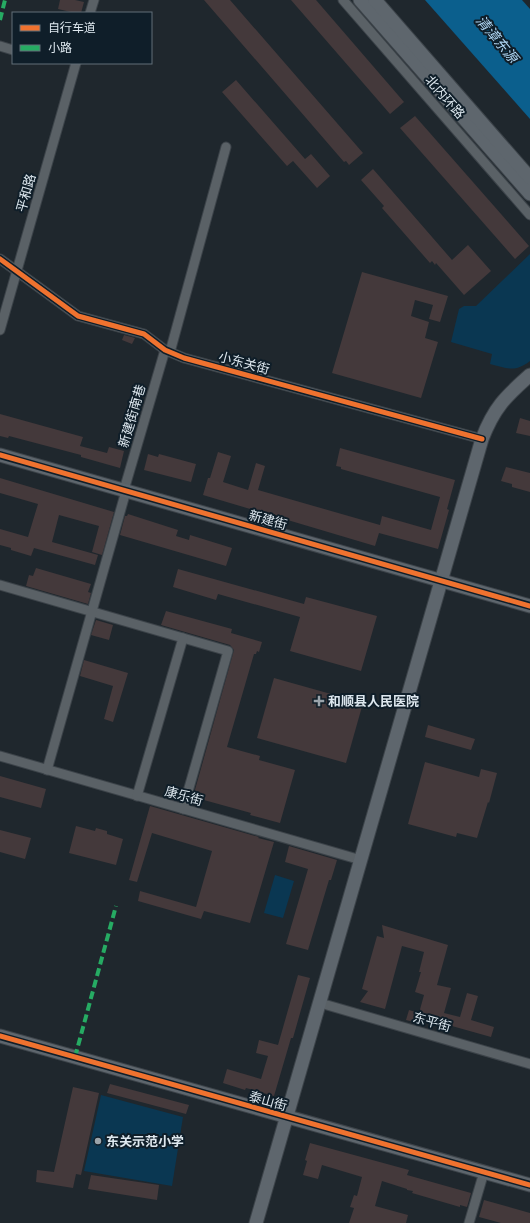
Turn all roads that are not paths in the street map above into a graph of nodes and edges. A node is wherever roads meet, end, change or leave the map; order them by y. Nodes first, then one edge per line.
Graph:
1 (94, 0) edge
2 (343, 0) edge
3 (360, 0) edge
4 (375, 0) edge
5 (90, 12) edge
6 (0, 46) edge
7 (12, 50) edge
8 (76, 64) edge
9 (226, 147) dead end
10 (530, 178) edge
11 (530, 194) edge
12 (530, 215) edge
13 (0, 259) edge
14 (17, 272) junction
15 (0, 330) edge
16 (168, 351) junction
17 (530, 375) edge
18 (530, 387) edge
19 (482, 439) junction
20 (0, 455) edge
21 (125, 491) junction
22 (445, 582) junction
23 (0, 585) edge
24 (530, 606) edge
25 (92, 612) junction
26 (183, 638) junction
27 (0, 756) edge
28 (47, 770) junction
29 (137, 796) junction
30 (183, 809) junction
31 (361, 860) junction
32 (327, 1005) junction
33 (0, 1036) edge
34 (530, 1064) edge
35 (290, 1118) junction
36 (484, 1172) junction
37 (530, 1185) edge
38 (256, 1223) edge
39 (264, 1223) edge
40 (469, 1223) edge

1 - 5 street
2 - 12 street
3 - 11 main road, 北内环路
4 - 10 main road, 北内环路
6 - 7 street
8 - 14 street, 平和路
9 - 16 street, 新建街南巷
13 - 14 street, 小东关街
14 - 15 street, 平和路
14 - 16 street, 小东关街
16 - 19 street, 小东关街
16 - 21 street, 新建街南巷
17 - 19 main road
18 - 22 main road
19 - 22 main road
20 - 21 main road, 新建街
21 - 22 main road, 新建街
21 - 25 street, 新建街南巷
22 - 24 main road, 新建街
22 - 31 main road
22 - 32 main road
23 - 25 street
25 - 26 street
25 - 28 street, 新建街南巷
26 - 29 street
26 - 30 street
27 - 28 street, 康乐街
28 - 29 street, 康乐街
29 - 30 street, 康乐街
30 - 31 street, 康乐街
31 - 35 main road
32 - 34 street, 东平街
32 - 35 main road
33 - 35 main road, 泰山街
35 - 36 main road, 泰山街
35 - 38 main road
35 - 39 main road
36 - 37 main road, 泰山街
36 - 40 street

